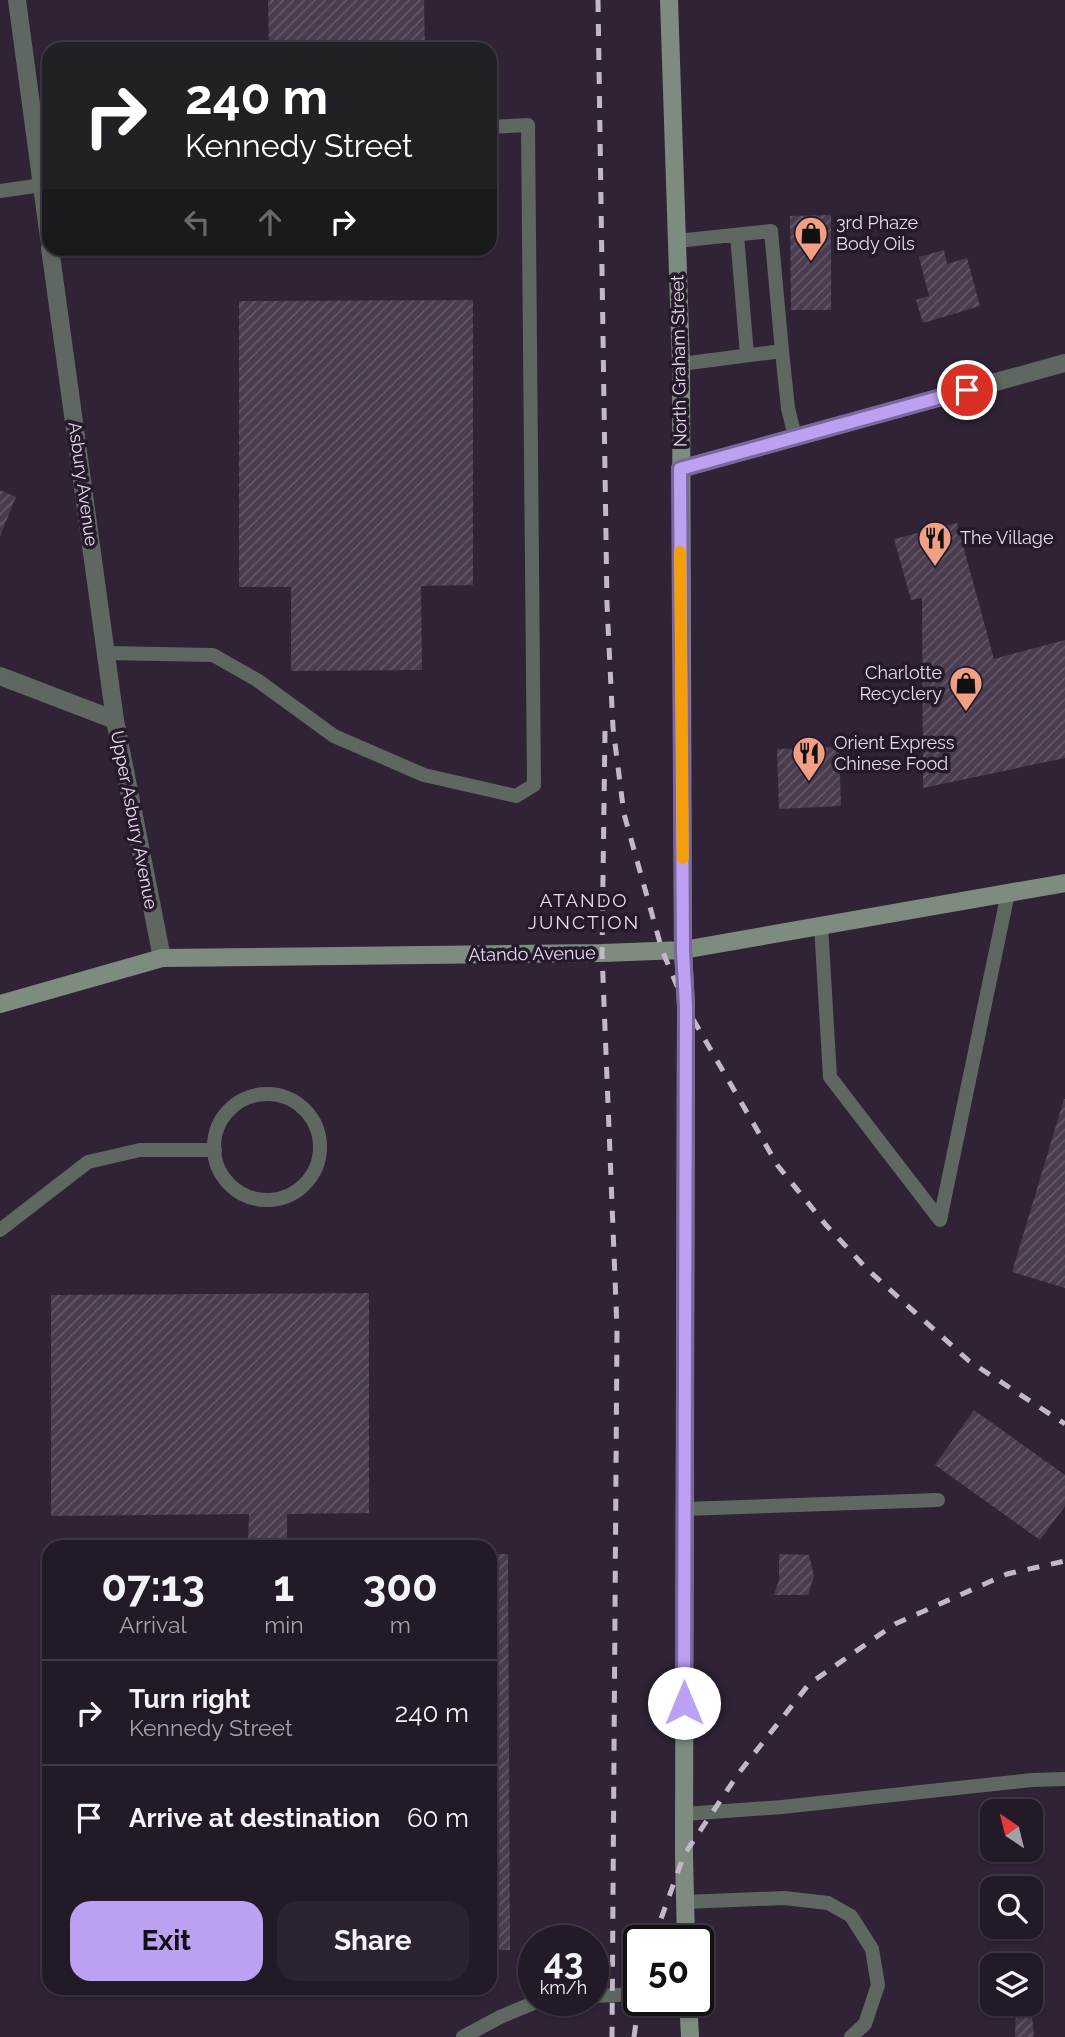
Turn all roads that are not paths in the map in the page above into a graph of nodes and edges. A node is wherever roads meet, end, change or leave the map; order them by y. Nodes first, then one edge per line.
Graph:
1 (17, 0) edge
2 (669, 0) edge
3 (497, 127) edge
4 (42, 159) edge
5 (42, 186) edge
6 (0, 191) edge
7 (737, 235) junction
8 (677, 241) junction
9 (51, 256) edge
10 (782, 351) junction
11 (747, 355) junction
12 (1065, 363) edge
13 (681, 364) junction
14 (795, 437) junction
15 (680, 469) junction
16 (106, 653) junction
17 (0, 676) edge
18 (115, 720) junction
19 (1065, 883) edge
20 (1008, 893) junction
21 (821, 925) junction
22 (683, 950) junction
23 (162, 958) junction
24 (0, 1004) edge
25 (215, 1150) junction
26 (0, 1230) edge
27 (938, 1500) dead end
28 (685, 1509) junction
29 (1065, 1779) edge
30 (684, 1814) junction
31 (685, 1902) junction
32 (686, 1925) edge
33 (518, 2010) edge
34 (689, 2016) edge
35 (463, 2037) edge
36 (690, 2037) edge
37 (851, 2037) edge

1 - 4 street
2 - 8 main road, North Graham Street
3 - 16 lane
5 - 6 lane
7 - 8 lane
7 - 10 lane
7 - 11 lane
8 - 13 main road, North Graham Street
9 - 16 street, Asbury Avenue
10 - 11 lane
10 - 14 lane
11 - 13 lane
12 - 14 street
13 - 15 main road, North Graham Street
14 - 15 street
15 - 22 main road, North Graham Street
16 - 18 street, Asbury Avenue
17 - 18 street, Upper Asbury Avenue
18 - 23 street, Upper Asbury Avenue
19 - 20 main road, Atando Avenue
20 - 21 main road, Atando Avenue
20 - 21 lane
21 - 22 main road, Atando Avenue
22 - 23 main road, Atando Avenue
22 - 28 main road, North Graham Street
23 - 24 main road, Atando Avenue
25 - 25 lane
25 - 26 lane
27 - 28 lane
28 - 30 main road, North Graham Street
29 - 30 lane
30 - 31 main road, North Graham Street
31 - 32 main road, North Graham Street
31 - 37 lane
33 - 35 lane
34 - 36 main road

